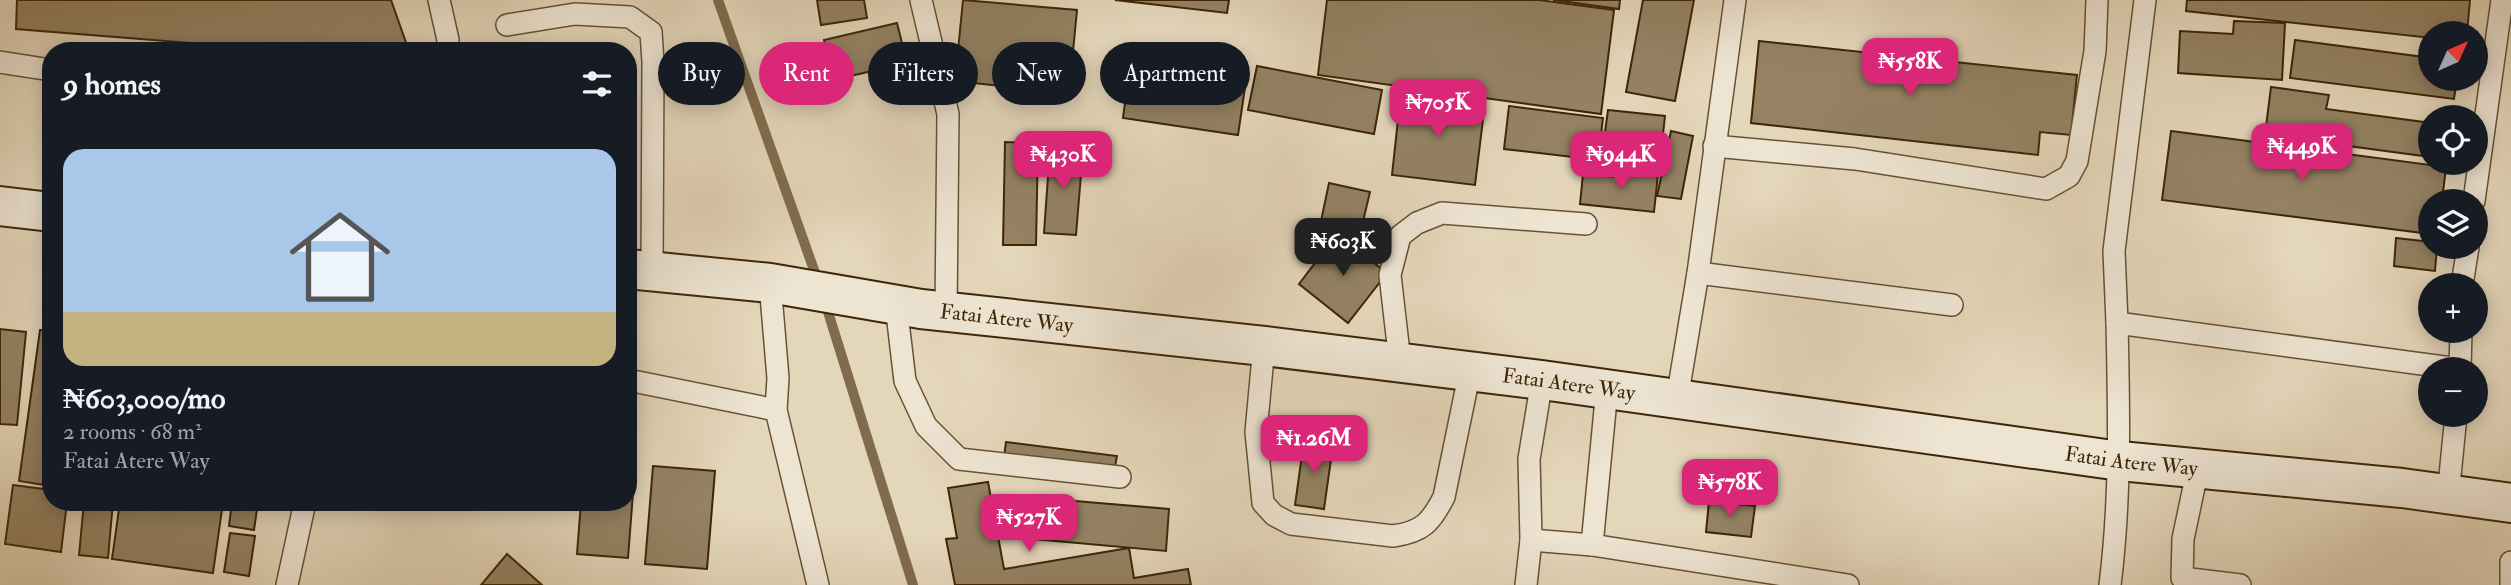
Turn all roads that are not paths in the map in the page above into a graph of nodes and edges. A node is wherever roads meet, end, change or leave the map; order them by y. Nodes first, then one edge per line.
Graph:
1 (439, 0) edge
2 (920, 0) edge
3 (1735, 0) edge
4 (2097, 0) edge
5 (2145, 0) edge
6 (2502, 0) edge
7 (507, 24) dead end
8 (448, 42) edge
9 (0, 62) edge
10 (42, 69) edge
11 (1714, 146) junction
12 (2476, 189) edge
13 (0, 206) edge
14 (42, 211) edge
15 (1586, 224) dead end
16 (640, 270) edge
17 (1698, 273) junction
18 (770, 283) junction
19 (896, 305) junction
20 (1952, 305) dead end
21 (946, 312) junction
22 (2117, 323) junction
23 (1264, 345) junction
24 (1400, 362) junction
25 (2418, 363) edge
26 (1470, 371) junction
27 (1542, 380) junction
28 (637, 382) edge
29 (1607, 389) junction
30 (1677, 399) junction
31 (776, 410) junction
32 (2455, 427) edge
33 (2120, 461) junction
34 (2198, 468) junction
35 (1120, 477) dead end
36 (2448, 496) junction
37 (2511, 503) edge
38 (303, 511) edge
39 (1531, 540) junction
40 (1592, 545) junction
41 (2511, 562) edge
42 (2182, 582) edge
43 (287, 585) edge
44 (818, 585) edge
45 (1526, 585) edge
46 (1848, 585) edge
47 (2110, 585) edge
48 (2240, 585) edge
49 (2511, 585) edge

1 - 8 lane
2 - 21 lane
3 - 11 lane
4 - 11 lane
5 - 22 lane
6 - 12 lane
7 - 16 lane
9 - 10 lane
11 - 17 lane
13 - 14 street
15 - 24 lane
16 - 18 street, Fatai Atere Way
17 - 20 lane
17 - 30 lane
18 - 19 street, Fatai Atere Way
18 - 31 lane
19 - 21 street, Fatai Atere Way
19 - 35 lane
21 - 23 street, Fatai Atere Way
22 - 25 lane
22 - 33 lane
23 - 24 street, Fatai Atere Way
23 - 26 lane
24 - 26 street, Fatai Atere Way
26 - 27 street, Fatai Atere Way
27 - 29 street, Fatai Atere Way
27 - 39 lane
28 - 31 lane
29 - 30 street, Fatai Atere Way
29 - 40 lane
30 - 33 street, Fatai Atere Way
31 - 44 lane
32 - 36 lane
33 - 34 street, Fatai Atere Way
33 - 47 lane
34 - 36 street, Fatai Atere Way
34 - 42 lane
36 - 37 street, Fatai Atere Way
38 - 43 lane
39 - 40 lane
39 - 45 lane
40 - 46 lane
41 - 49 lane
42 - 48 lane

